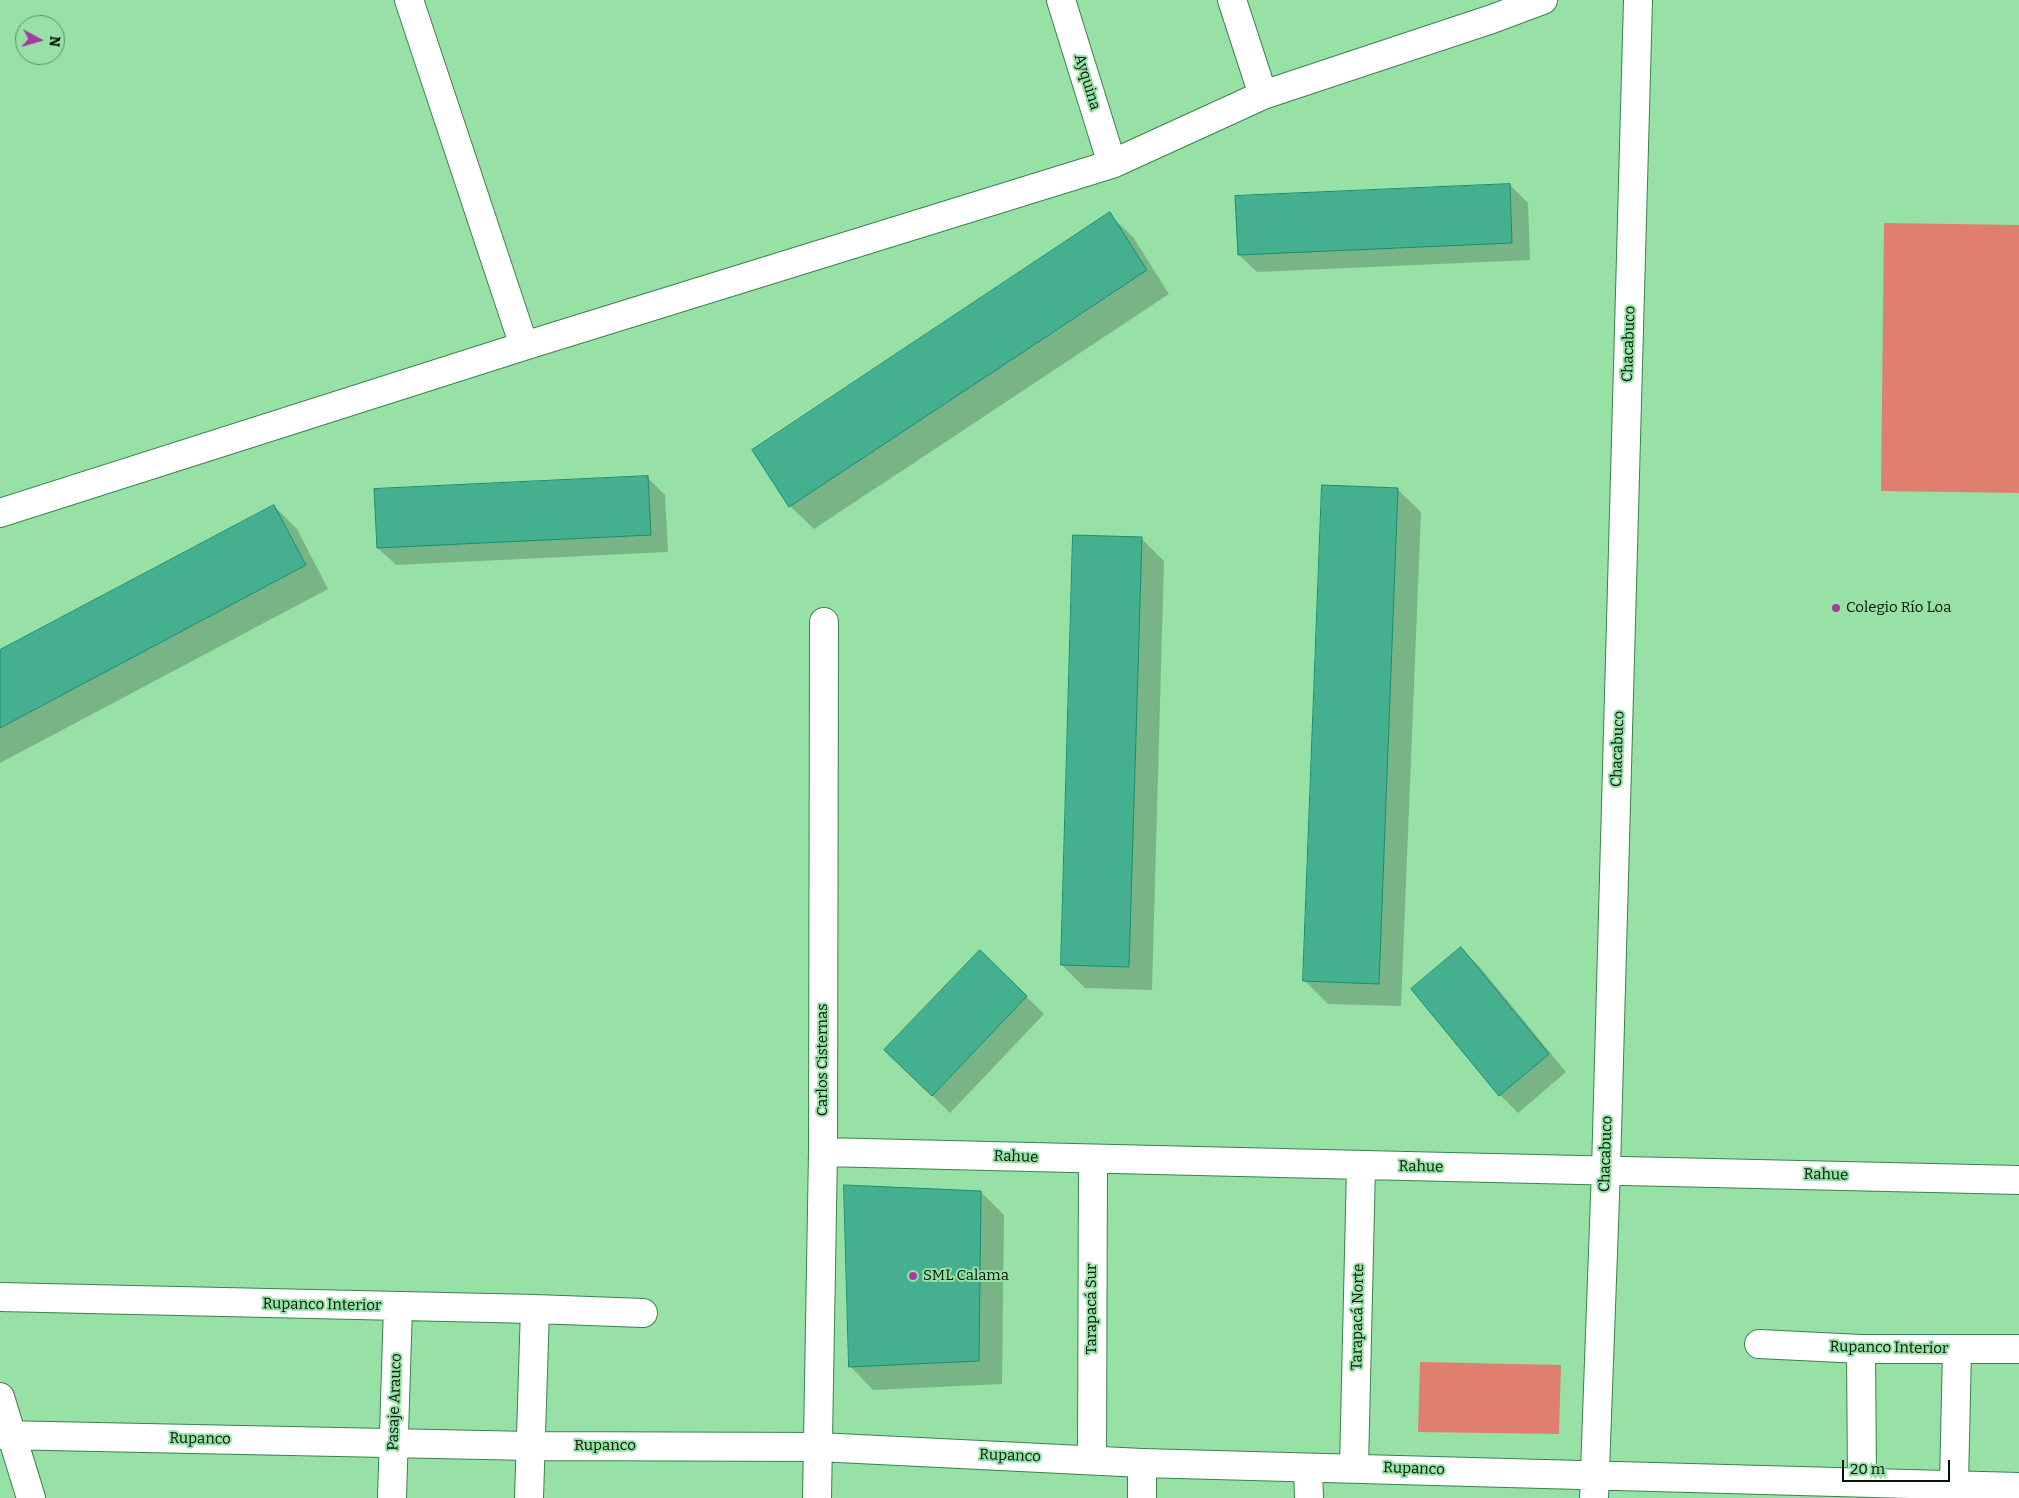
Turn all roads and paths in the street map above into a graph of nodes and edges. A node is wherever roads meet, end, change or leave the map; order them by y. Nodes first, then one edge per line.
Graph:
1 (410, 0) edge
2 (1061, 0) edge
3 (1232, 0) edge
4 (1543, 0) edge
5 (1638, 0) edge
6 (1490, 9) edge
7 (1263, 95) junction
8 (1112, 164) junction
9 (524, 346) junction
10 (0, 513) edge
11 (824, 622) dead end
12 (823, 1152) junction
13 (1093, 1159) junction
14 (1361, 1166) junction
15 (1606, 1170) junction
16 (2019, 1180) edge
17 (0, 1297) edge
18 (398, 1306) junction
19 (535, 1308) junction
20 (643, 1313) dead end
21 (1759, 1344) dead end
22 (1861, 1349) junction
23 (1957, 1349) junction
24 (2019, 1349) edge
25 (0, 1398) edge
26 (6, 1435) edge
27 (393, 1443) junction
28 (531, 1446) junction
29 (818, 1447) junction
30 (1092, 1459) junction
31 (1142, 1463) junction
32 (1354, 1467) junction
33 (1308, 1468) junction
34 (1954, 1484) junction
35 (1594, 1486) edge
36 (2019, 1486) edge
37 (1876, 1487) edge
38 (31, 1498) edge
39 (392, 1498) edge
40 (529, 1498) edge
41 (816, 1498) edge
42 (1142, 1498) edge
43 (1308, 1498) edge

1 - 9 street
2 - 8 street, Ayquina
3 - 7 street
4 - 6 street
5 - 15 street, Chacabuco
6 - 7 street
7 - 8 street
8 - 9 street
9 - 10 street
11 - 12 street, Carlos Cisternas
12 - 13 street, Rahue
12 - 29 street, Carlos Cisternas
13 - 14 street, Rahue
13 - 30 street, Tarapacá Sur
14 - 15 street, Rahue
14 - 32 street, Tarapacá Norte
15 - 16 street, Rahue
15 - 35 street, Chacabuco
17 - 18 street, Rupanco Interior
18 - 19 street, Rupanco Interior
18 - 27 street, Pasaje Arauco
19 - 20 street, Rupanco Interior
19 - 28 street
21 - 22 street, Rupanco Interior
22 - 23 street, Rupanco Interior
22 - 37 street
23 - 24 street, Rupanco Interior
23 - 34 street
25 - 26 street
26 - 27 street, Rupanco
26 - 38 street
27 - 28 street, Rupanco
27 - 39 street, Pasaje Arauco
28 - 29 street, Rupanco
28 - 40 street
29 - 30 street, Rupanco
29 - 41 street, Carlos Cisternas
30 - 31 street, Rupanco
31 - 33 street, Rupanco
31 - 42 street
32 - 33 street, Rupanco
32 - 35 street, Rupanco
33 - 43 street
34 - 36 street, Rupanco
34 - 37 street, Rupanco
35 - 37 street, Rupanco

